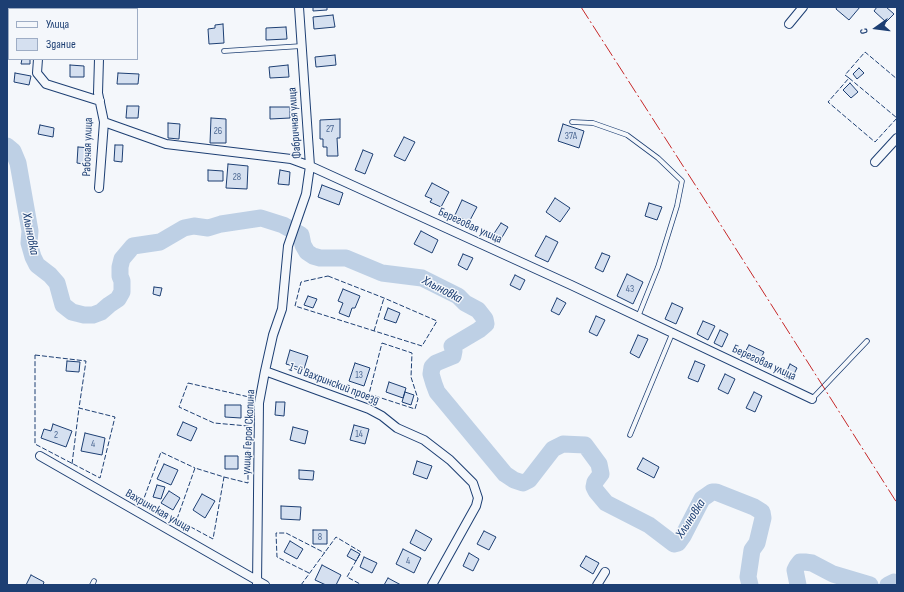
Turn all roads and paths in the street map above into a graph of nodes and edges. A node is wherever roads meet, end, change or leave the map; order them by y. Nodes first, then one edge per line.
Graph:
1 (299, 7) edge
2 (803, 7) edge
3 (789, 24) dead end
4 (302, 46) junction
5 (224, 51) dead end
6 (38, 60) edge
7 (99, 60) edge
8 (100, 101) junction
9 (104, 122) junction
10 (572, 122) dead end
11 (897, 138) edge
12 (875, 162) dead end
13 (310, 166) junction
14 (99, 188) dead end
15 (293, 231) joint
16 (638, 318) junction
17 (672, 334) junction
18 (867, 341) dead end
19 (265, 371) junction
20 (812, 398) joint
21 (630, 435) dead end
22 (40, 456) dead end
23 (605, 572) dead end
24 (257, 583) edge
25 (265, 585) edge
26 (432, 585) edge
27 (598, 585) edge

1 - 4 street, Фабричная улица
2 - 3 street
4 - 5 lane
4 - 13 street, Фабричная улица
6 - 8 street
7 - 8 street, Рабочая улица
8 - 9 street, Рабочая улица
9 - 13 street, Береговая улица
9 - 14 street, Рабочая улица
10 - 16 lane
11 - 12 street
13 - 15 street, Фабричная улица
13 - 16 street, Береговая улица
15 - 19 street, улица Героя Скопина
16 - 17 street, Береговая улица
17 - 20 street, Береговая улица
17 - 21 lane
18 - 20 lane
19 - 24 street, улица Героя Скопина
19 - 26 street, 1-й Вахринский проезд
22 - 24 street, Вахринская улица
23 - 27 street
24 - 25 street, Вахринская улица

